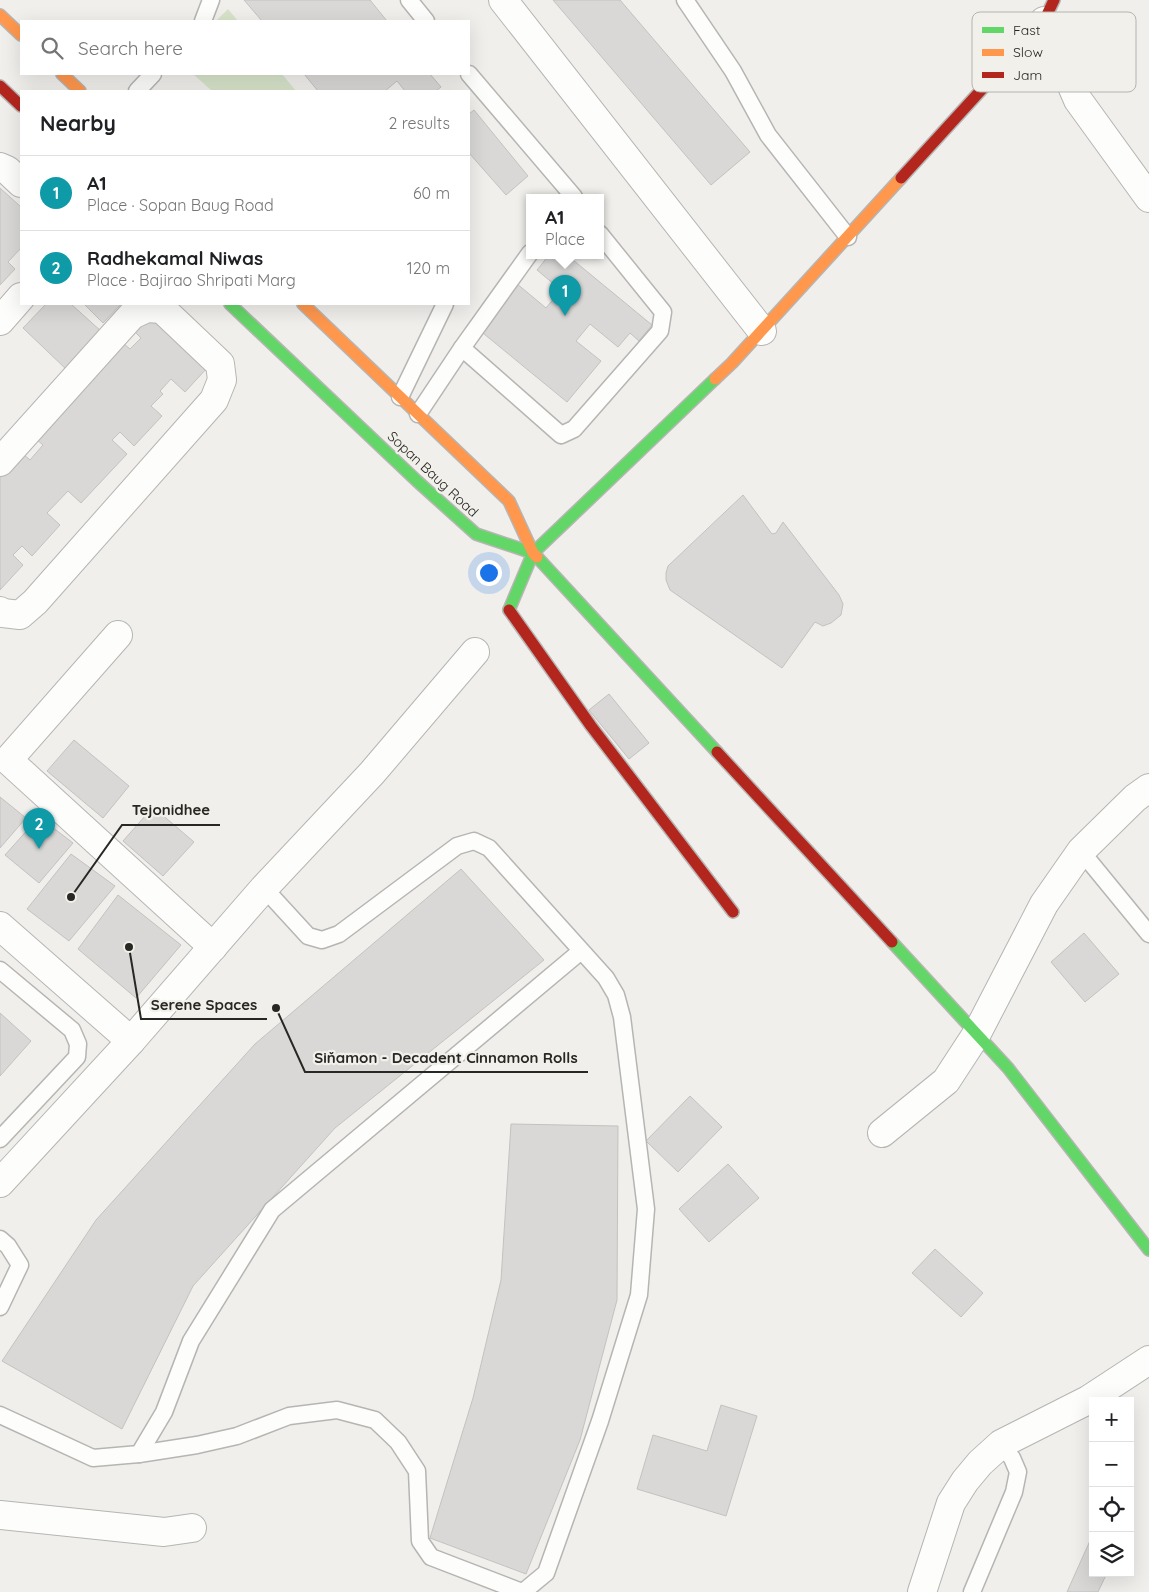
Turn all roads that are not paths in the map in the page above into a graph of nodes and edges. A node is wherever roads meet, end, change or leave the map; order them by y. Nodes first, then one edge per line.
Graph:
1 (211, 0) edge
2 (409, 0) edge
3 (503, 0) edge
4 (685, 0) edge
5 (0, 15) edge
6 (203, 20) edge
7 (425, 20) edge
8 (20, 34) edge
9 (63, 75) edge
10 (152, 75) edge
11 (470, 75) edge
12 (0, 86) edge
13 (79, 90) edge
14 (138, 90) edge
15 (977, 92) edge
16 (1075, 92) edge
17 (20, 105) edge
18 (0, 167) edge
19 (20, 182) edge
20 (571, 194) edge
21 (1149, 198) edge
22 (848, 237) junction
23 (604, 240) edge
24 (526, 258) edge
25 (20, 298) edge
26 (231, 305) edge
27 (303, 305) edge
28 (444, 305) edge
29 (0, 321) edge
30 (762, 331) junction
31 (462, 348) junction
32 (400, 397) junction
33 (418, 414) junction
34 (0, 462) edge
35 (533, 552) junction
36 (0, 611) edge
37 (118, 635) dead end
38 (475, 652) dead end
39 (1149, 788) edge
40 (1082, 851) junction
41 (264, 888) junction
42 (733, 912) dead end
43 (0, 926) edge
44 (1149, 934) edge
45 (213, 947) junction
46 (582, 951) junction
47 (0, 970) edge
48 (976, 1035) junction
49 (131, 1042) junction
50 (882, 1133) dead end
51 (0, 1139) edge
52 (0, 1183) edge
53 (0, 1239) edge
54 (1149, 1250) edge
55 (0, 1307) edge
56 (1149, 1360) edge
57 (0, 1415) edge
58 (1001, 1444) junction
59 (139, 1454) junction
60 (0, 1514) edge
61 (192, 1528) dead end
62 (522, 1592) edge
63 (922, 1592) edge
64 (972, 1592) edge

1 - 6 lane
2 - 7 lane
3 - 30 street
4 - 22 lane
5 - 8 street
9 - 13 street
10 - 14 lane
11 - 20 lane
12 - 17 street
15 - 22 street
16 - 21 street
18 - 19 street
22 - 30 street
23 - 31 lane
24 - 31 lane
25 - 29 street
26 - 35 street, Sopan Baug Road
27 - 32 street
28 - 32 lane
30 - 35 street
31 - 33 lane
32 - 33 street
33 - 35 street
34 - 36 street
35 - 42 street
35 - 48 street
37 - 45 street
38 - 41 street
39 - 40 street
40 - 44 lane
40 - 48 street
41 - 45 street
41 - 46 lane
43 - 49 street
45 - 49 street
46 - 59 lane
46 - 62 lane
47 - 51 lane
48 - 50 street
48 - 54 street
49 - 52 street
53 - 55 lane
56 - 58 street
57 - 59 lane
58 - 63 street
58 - 64 lane
59 - 62 lane
60 - 61 street

